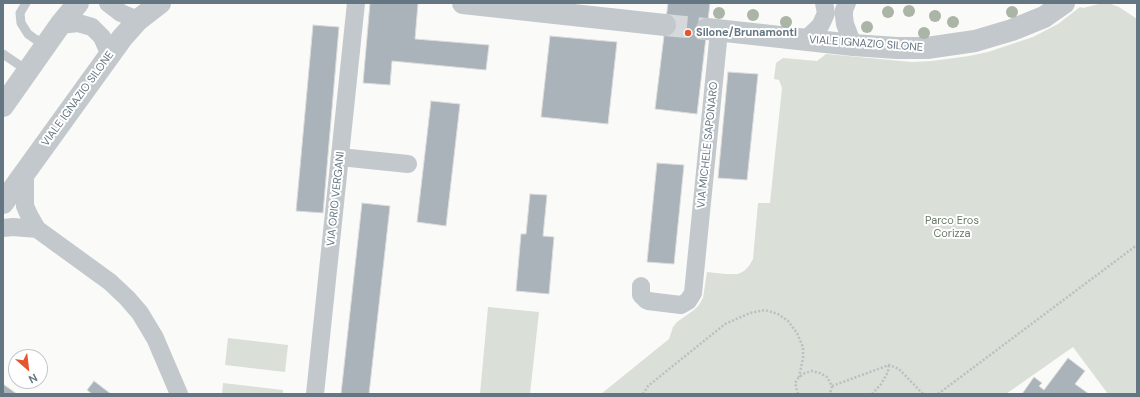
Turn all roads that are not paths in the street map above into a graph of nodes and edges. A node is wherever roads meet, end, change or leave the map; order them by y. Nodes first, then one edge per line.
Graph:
1 (26, 3) edge
2 (78, 3) edge
3 (108, 3) edge
4 (160, 3) edge
5 (356, 3) edge
6 (463, 3) edge
7 (824, 3) edge
8 (847, 3) edge
9 (1064, 3) edge
10 (520, 6) edge
11 (564, 8) edge
12 (138, 20) junction
13 (60, 25) junction
14 (665, 25) tunnel mouth
15 (713, 30) joint
16 (805, 40) junction
17 (47, 44) junction
18 (854, 45) junction
19 (3, 54) edge
20 (110, 55) junction
21 (28, 71) junction
22 (3, 106) edge
23 (340, 157) junction
24 (408, 164) dead end
25 (24, 173) junction
26 (3, 203) edge
27 (3, 228) edge
28 (37, 229) junction
29 (641, 286) dead end
30 (179, 394) edge
31 (315, 394) edge

1 - 17 lane
2 - 13 street
3 - 12 street
4 - 12 street, VIALE IGNAZIO SILONE
5 - 23 street, VIA ORIO VERGANI
6 - 10 street
7 - 16 street
8 - 18 street
9 - 18 street, VIALE IGNAZIO SILONE
10 - 11 street
11 - 14 street
12 - 20 street, VIALE IGNAZIO SILONE
13 - 17 street
13 - 20 street
15 - 16 street, VIALE IGNAZIO SILONE
15 - 29 street, VIA MICHELE SAPONARO
16 - 18 street, VIALE IGNAZIO SILONE
17 - 21 street
19 - 21 lane
20 - 25 street, VIALE IGNAZIO SILONE
21 - 22 street
23 - 24 street
23 - 31 street, VIA ORIO VERGANI
25 - 26 street, VIALE IGNAZIO SILONE
25 - 28 street
27 - 28 street
28 - 30 street

